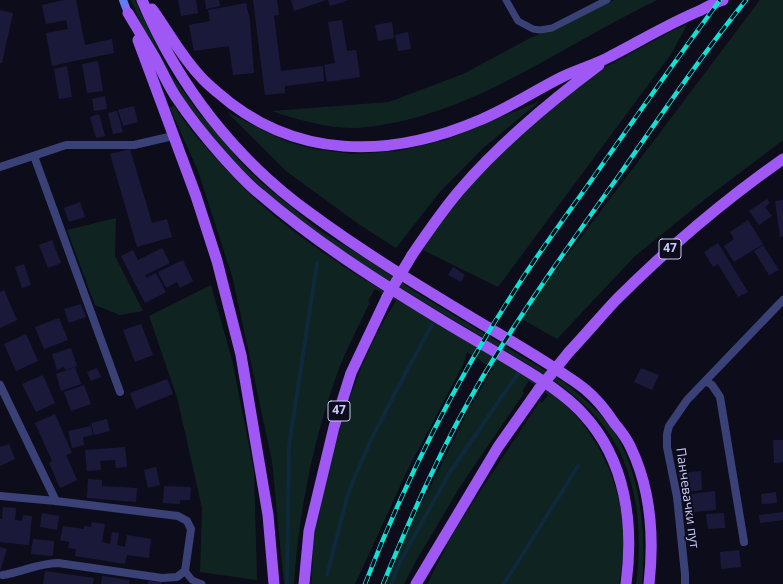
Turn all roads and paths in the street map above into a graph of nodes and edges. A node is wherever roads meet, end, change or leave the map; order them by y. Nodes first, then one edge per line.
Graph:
1 (123, 0) edge
2 (142, 0) edge
3 (146, 0) edge
4 (506, 0) edge
5 (607, 0) edge
6 (723, 0) edge
7 (128, 14) junction
8 (609, 58) junction
9 (173, 136) junction
10 (34, 156) junction
11 (783, 159) edge
12 (0, 167) edge
13 (783, 300) edge
14 (706, 381) junction
15 (0, 385) edge
16 (120, 392) dead end
17 (0, 496) edge
18 (56, 501) junction
19 (744, 542) dead end
20 (431, 557) junction
21 (185, 571) junction
22 (3, 575) dead end
23 (202, 584) edge
24 (274, 584) edge
25 (304, 584) edge
26 (416, 584) edge
27 (422, 584) edge
28 (626, 584) edge
29 (649, 584) edge
30 (685, 584) edge

1 - 7 main road
2 - 29 main road
3 - 8 main road
4 - 5 lane
6 - 8 main road, 47
7 - 9 main road
7 - 28 main road
8 - 25 main road, 47, bridge
9 - 10 street
9 - 24 main road
10 - 12 street
10 - 16 street
11 - 20 main road, 47, bridge
13 - 14 street, Панчевачки пут
14 - 19 street
14 - 30 street, Панчевачки пут
15 - 18 street
17 - 18 street
18 - 21 street
20 - 26 main road, 47
20 - 27 main road
21 - 22 street
21 - 23 lane

